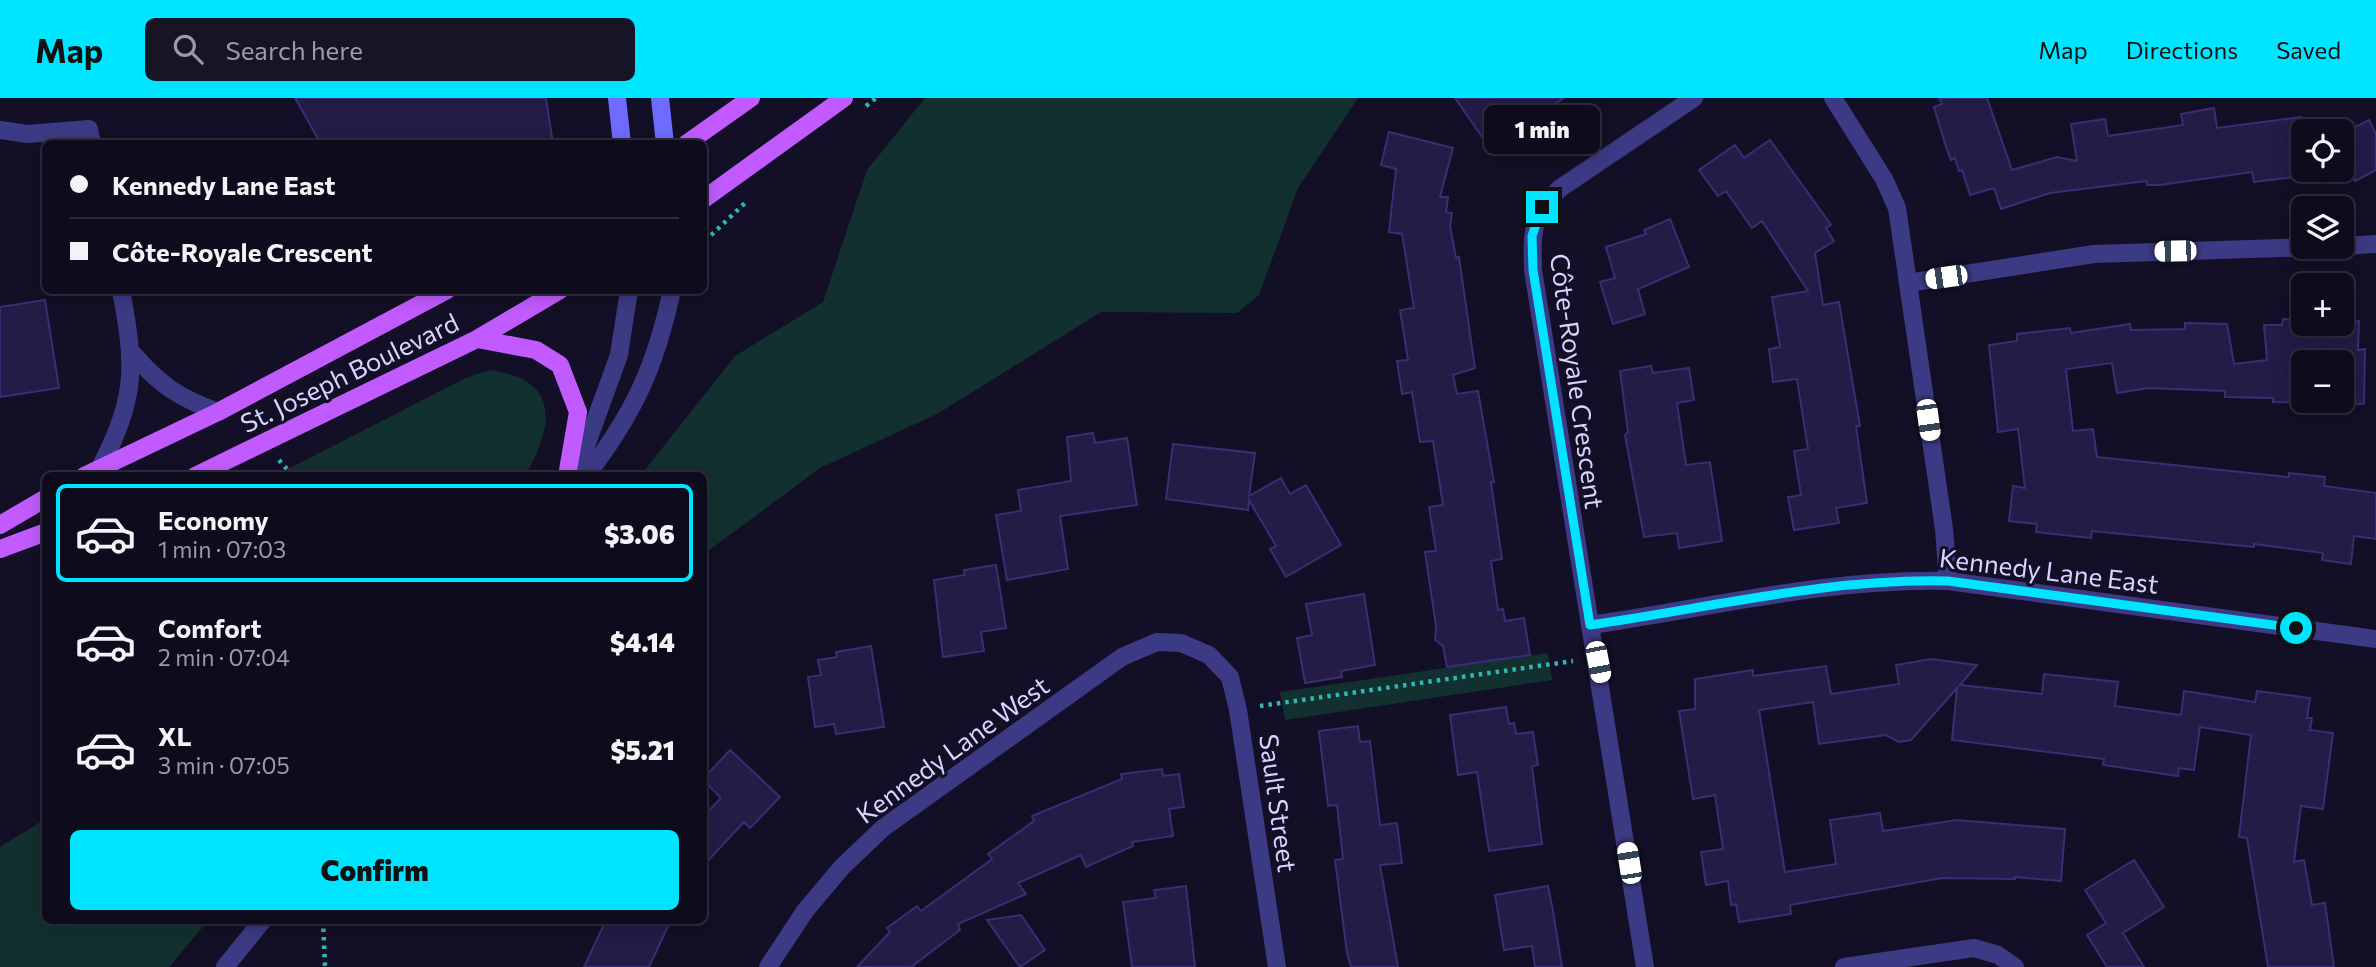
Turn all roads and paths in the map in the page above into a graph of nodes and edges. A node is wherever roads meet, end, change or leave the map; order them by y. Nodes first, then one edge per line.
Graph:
1 (617, 98) edge
2 (660, 98) edge
3 (751, 98) edge
4 (844, 98) edge
5 (1694, 98) edge
6 (1833, 98) edge
7 (0, 130) edge
8 (91, 140) edge
9 (622, 140) edge
10 (665, 140) edge
11 (691, 140) edge
12 (707, 198) edge
13 (2376, 244) edge
14 (2354, 245) edge
15 (2291, 248) edge
16 (1908, 283) junction
17 (122, 294) edge
18 (439, 294) edge
19 (553, 294) edge
20 (628, 294) edge
21 (671, 294) edge
22 (477, 339) junction
23 (133, 354) junction
24 (218, 412) junction
25 (278, 459) dead end
26 (102, 466) junction
27 (91, 472) edge
28 (203, 472) edge
29 (289, 472) edge
30 (568, 472) edge
31 (576, 472) edge
32 (589, 472) edge
33 (42, 500) edge
34 (0, 525) edge
35 (42, 533) edge
36 (0, 549) edge
37 (1948, 581) junction
38 (1590, 625) junction
39 (2376, 639) edge
40 (1209, 655) joint
41 (1238, 709) junction
42 (260, 924) edge
43 (323, 924) edge
44 (225, 967) edge
45 (325, 967) edge
46 (768, 967) edge
47 (1277, 967) edge
48 (1645, 967) edge
49 (1844, 967) edge
50 (2015, 967) edge

1 - 9 main road
2 - 10 main road
3 - 11 main road
4 - 12 main road
5 - 38 street, Côte-Royale Crescent
6 - 16 street
7 - 8 street
13 - 14 street
15 - 16 street
16 - 37 street
17 - 23 street
18 - 24 main road, St. Joseph Boulevard
19 - 22 main road, St. Joseph Boulevard
20 - 31 street
21 - 32 street
22 - 28 main road, St. Joseph Boulevard
22 - 30 main road
23 - 24 street
23 - 26 street
24 - 26 main road, St. Joseph Boulevard
25 - 29 path
26 - 27 main road, St. Joseph Boulevard
33 - 34 main road
35 - 36 main road
37 - 38 street, Kennedy Lane East
37 - 39 street, Kennedy Lane East
38 - 41 path
38 - 48 street, Côte-Royale Crescent
40 - 41 street, Sault Street
40 - 46 street, Kennedy Lane West
41 - 47 street, Sault Street
42 - 44 street
43 - 45 path
49 - 50 street

